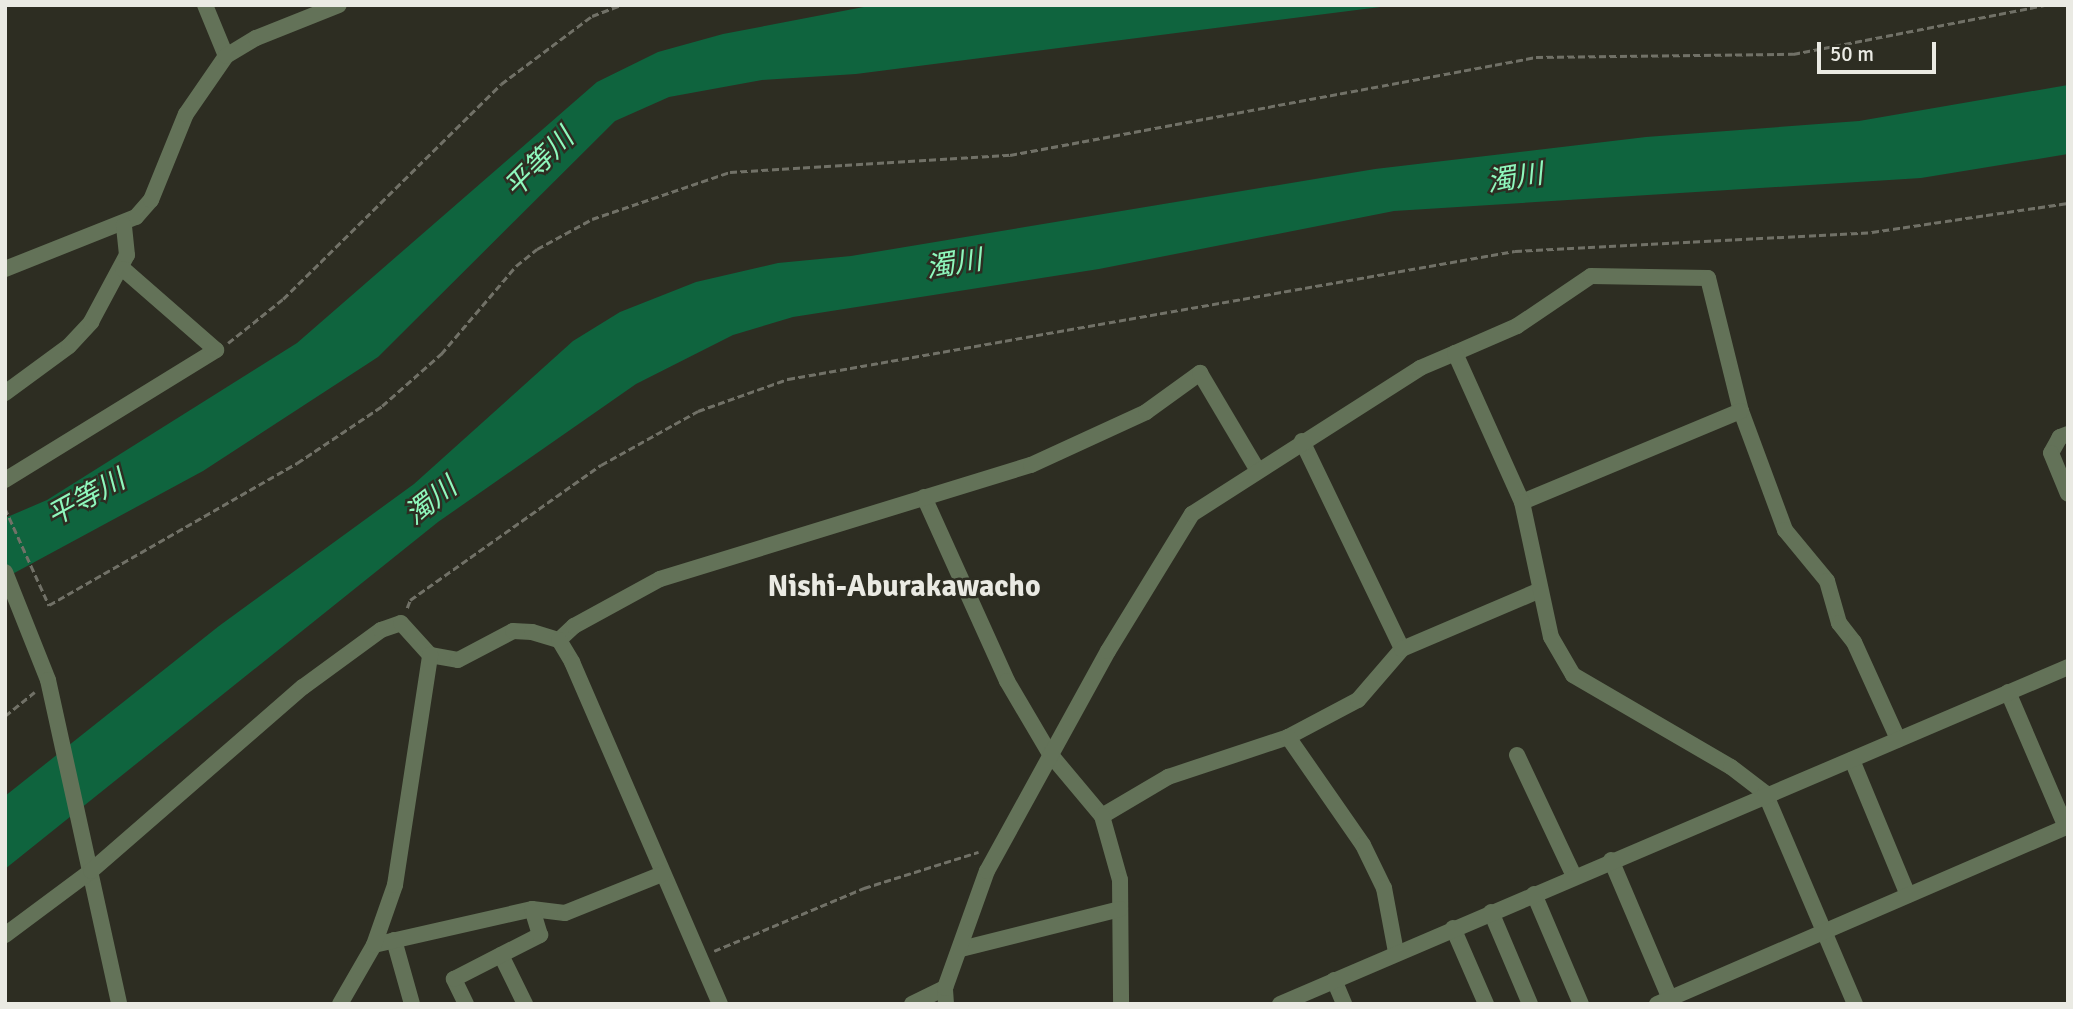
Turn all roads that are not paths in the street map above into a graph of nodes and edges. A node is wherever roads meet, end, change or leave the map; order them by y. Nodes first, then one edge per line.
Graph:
1 (205, 5) edge
2 (339, 5) edge
3 (226, 56) junction
4 (124, 225) junction
5 (5, 268) edge
6 (122, 269) junction
7 (1455, 352) junction
8 (5, 393) edge
9 (1741, 411) junction
10 (2068, 434) edge
11 (1302, 441) junction
12 (1257, 469) junction
13 (5, 480) edge
14 (2068, 494) edge
15 (924, 497) junction
16 (1522, 502) junction
17 (5, 572) edge
18 (1540, 590) junction
19 (559, 640) junction
20 (1402, 649) junction
21 (430, 655) junction
22 (2068, 667) edge
23 (2008, 692) junction
24 (1288, 737) junction
25 (1898, 739) junction
26 (1050, 754) junction
27 (1517, 754) dead end
28 (1852, 760) junction
29 (1765, 793) junction
30 (1102, 816) junction
31 (2067, 826) edge
32 (1611, 860) junction
33 (90, 867) junction
34 (662, 874) junction
35 (1574, 876) junction
36 (1534, 894) junction
37 (1908, 895) junction
38 (531, 909) junction
39 (1120, 909) junction
40 (1491, 912) junction
41 (1453, 928) junction
42 (1825, 929) junction
43 (5, 935) edge
44 (394, 940) junction
45 (374, 945) junction
46 (961, 950) junction
47 (1396, 952) junction
48 (501, 955) junction
49 (1334, 980) junction
50 (945, 996) edge
51 (1663, 1001) edge
52 (1286, 1003) edge
53 (119, 1004) edge
54 (340, 1004) edge
55 (412, 1004) edge
56 (466, 1004) edge
57 (525, 1004) edge
58 (720, 1004) edge
59 (912, 1004) edge
60 (1121, 1004) edge
61 (1344, 1004) edge
62 (1486, 1004) edge
63 (1530, 1004) edge
64 (1581, 1004) edge
65 (1855, 1004) edge

1 - 3 street
2 - 3 street
3 - 4 street
4 - 5 street
4 - 6 street
6 - 8 street
6 - 13 street
7 - 9 street
7 - 11 street
7 - 16 street
9 - 16 street
9 - 25 street
10 - 14 street
11 - 12 street
11 - 20 street
12 - 15 street
12 - 26 street
15 - 19 street
15 - 26 street
16 - 18 street
17 - 33 street
18 - 20 street
18 - 29 street
19 - 21 street
19 - 34 street
20 - 24 street
21 - 33 street
21 - 45 street
22 - 23 street
23 - 25 street
23 - 31 street
24 - 30 street
24 - 47 street
25 - 28 street
26 - 30 street
26 - 46 street
27 - 35 street
28 - 29 street
28 - 37 street
29 - 32 street
29 - 42 street
30 - 39 street
31 - 37 street
32 - 35 street
32 - 51 street
33 - 43 street
33 - 53 street
34 - 38 street
34 - 58 street
35 - 36 street
36 - 40 street
36 - 64 street
37 - 42 street
38 - 44 street
38 - 48 street
39 - 46 street
39 - 60 street
40 - 41 street
40 - 63 street
41 - 47 street
41 - 62 street
42 - 51 street
42 - 65 street
44 - 45 street
44 - 55 street
45 - 54 street
46 - 50 street
47 - 49 street
48 - 56 street
48 - 57 street
49 - 52 street
49 - 61 street
50 - 59 street

